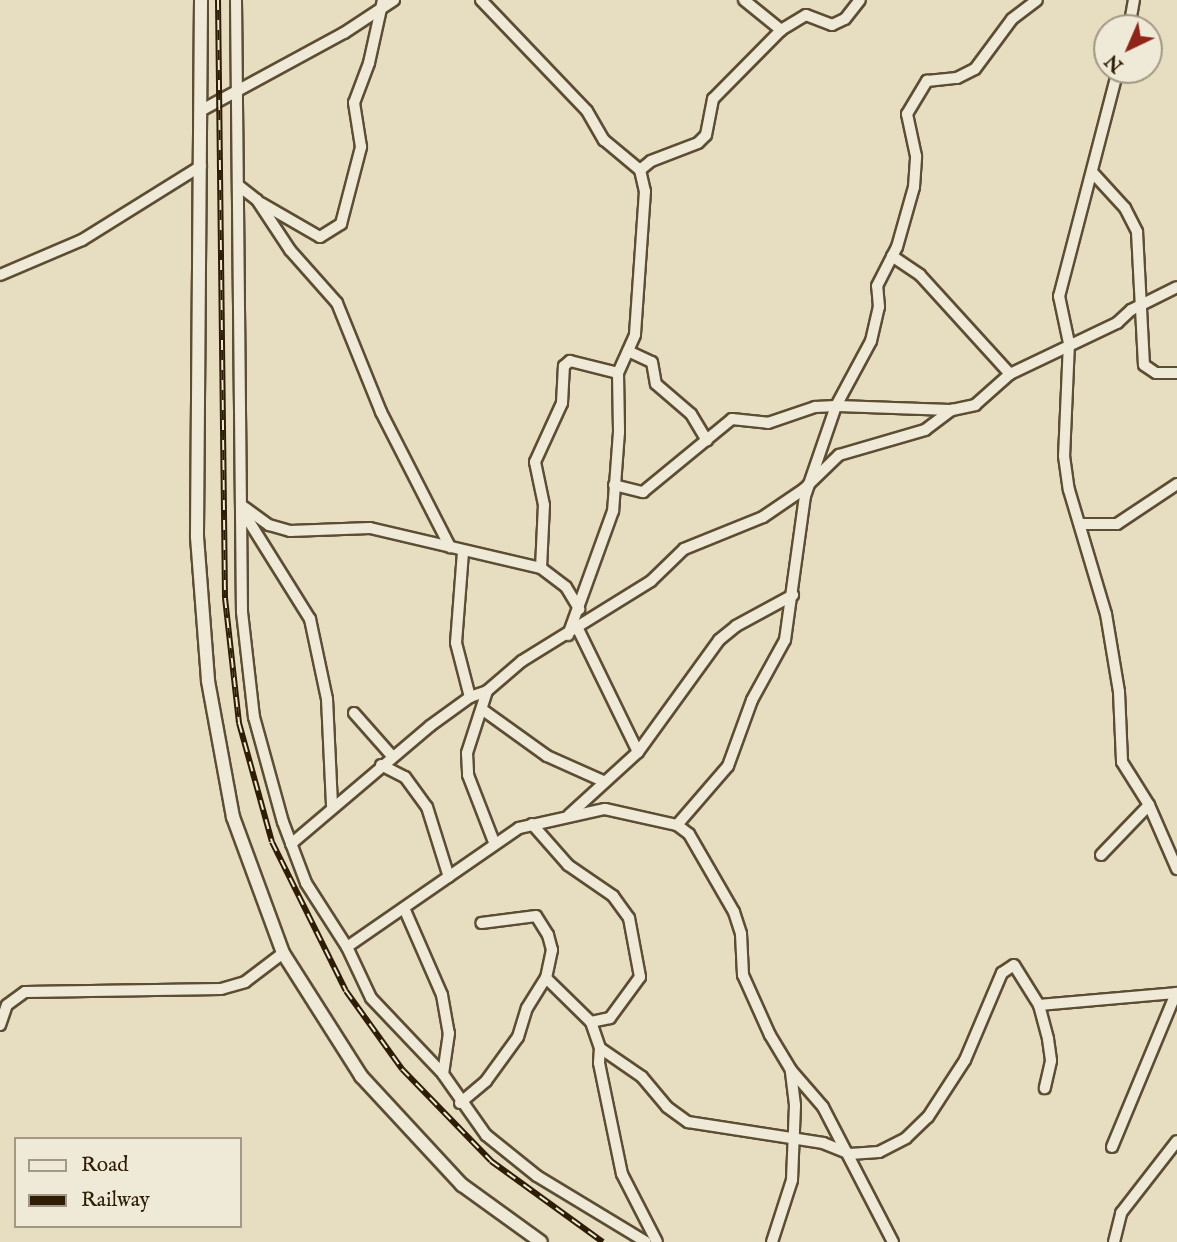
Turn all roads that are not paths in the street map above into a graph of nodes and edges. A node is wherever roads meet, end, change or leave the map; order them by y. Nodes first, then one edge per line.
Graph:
1 (201, 0) edge
2 (236, 0) edge
3 (394, 0) edge
4 (481, 0) edge
5 (744, 0) edge
6 (860, 0) edge
7 (1037, 0) edge
8 (383, 4) edge
9 (781, 30) junction
10 (1114, 84) edge
11 (236, 92) junction
12 (202, 110) junction
13 (201, 166) junction
14 (640, 170) junction
15 (1091, 172) junction
16 (239, 186) junction
17 (257, 200) junction
18 (892, 256) junction
19 (0, 275) edge
20 (1177, 287) edge
21 (1140, 306) junction
22 (1069, 343) junction
23 (628, 351) junction
24 (618, 373) junction
25 (1177, 373) edge
26 (1010, 374) junction
27 (836, 406) junction
28 (952, 410) junction
29 (707, 442) junction
30 (811, 482) junction
31 (1177, 484) edge
32 (614, 485) junction
33 (244, 510) junction
34 (1082, 524) junction
35 (450, 547) junction
36 (463, 552) junction
37 (541, 568) junction
38 (793, 595) junction
39 (579, 609) junction
40 (578, 629) junction
41 (568, 635) junction
42 (487, 691) junction
43 (470, 697) junction
44 (482, 709) junction
45 (354, 713) dead end
46 (638, 752) junction
47 (392, 756) junction
48 (381, 765) junction
49 (603, 781) junction
50 (1149, 805) junction
51 (332, 806) junction
52 (569, 816) junction
53 (532, 824) junction
54 (677, 825) junction
55 (494, 842) junction
56 (291, 844) junction
57 (1101, 855) dead end
58 (1177, 869) edge
59 (449, 877) junction
60 (404, 908) junction
61 (481, 923) dead end
62 (347, 947) junction
63 (283, 953) junction
64 (546, 978) junction
65 (1177, 993) edge
66 (1039, 1005) junction
67 (591, 1022) junction
68 (0, 1025) edge
69 (600, 1048) junction
70 (791, 1070) junction
71 (443, 1074) junction
72 (1045, 1088) dead end
73 (460, 1102) junction
74 (794, 1140) junction
75 (1177, 1141) edge
76 (1112, 1147) dead end
77 (850, 1154) junction
78 (541, 1242) edge
79 (646, 1242) edge
80 (657, 1242) edge
81 (772, 1242) edge
82 (893, 1242) edge
83 (1114, 1242) edge

1 - 12 street
2 - 11 street
3 - 8 street
4 - 14 street
5 - 9 street
6 - 9 street
7 - 18 street
8 - 11 street
8 - 17 street
9 - 14 street
10 - 15 street
11 - 12 street
11 - 16 street
12 - 13 street
13 - 19 street
13 - 63 street
14 - 23 street
15 - 21 street
15 - 22 street
16 - 17 street
16 - 33 street
17 - 35 street
18 - 26 street
18 - 27 street
20 - 21 street
21 - 22 street
21 - 25 street
22 - 26 street
22 - 34 street
23 - 24 street
23 - 29 street
24 - 32 street
24 - 37 street
26 - 28 street
27 - 28 street
27 - 29 street
27 - 30 street
28 - 30 street
29 - 32 street
30 - 38 street
30 - 40 street
31 - 34 street
32 - 39 street
33 - 35 street
33 - 51 street
33 - 56 street
34 - 50 street
35 - 36 street
36 - 37 street
36 - 43 street
37 - 39 street
38 - 46 street
38 - 54 street
39 - 41 street
40 - 41 street
40 - 46 street
41 - 42 street
42 - 43 street
42 - 44 street
43 - 47 street
44 - 49 street
44 - 55 street
45 - 47 street
46 - 49 street
47 - 48 street
48 - 51 street
48 - 59 street
49 - 52 street
50 - 57 street
50 - 58 street
51 - 56 street
52 - 53 street
52 - 54 street
53 - 55 street
53 - 67 street
54 - 70 street
55 - 59 street
56 - 62 street
59 - 60 street
60 - 62 street
60 - 71 street
61 - 64 street
62 - 71 street
63 - 68 street
63 - 78 street
64 - 67 street
64 - 73 street
65 - 66 street
65 - 76 street
66 - 72 street
66 - 77 street
67 - 69 street
69 - 74 street
69 - 80 street
70 - 74 street
70 - 77 street
71 - 73 street
73 - 79 street
74 - 77 street
74 - 81 street
75 - 83 street
77 - 82 street

